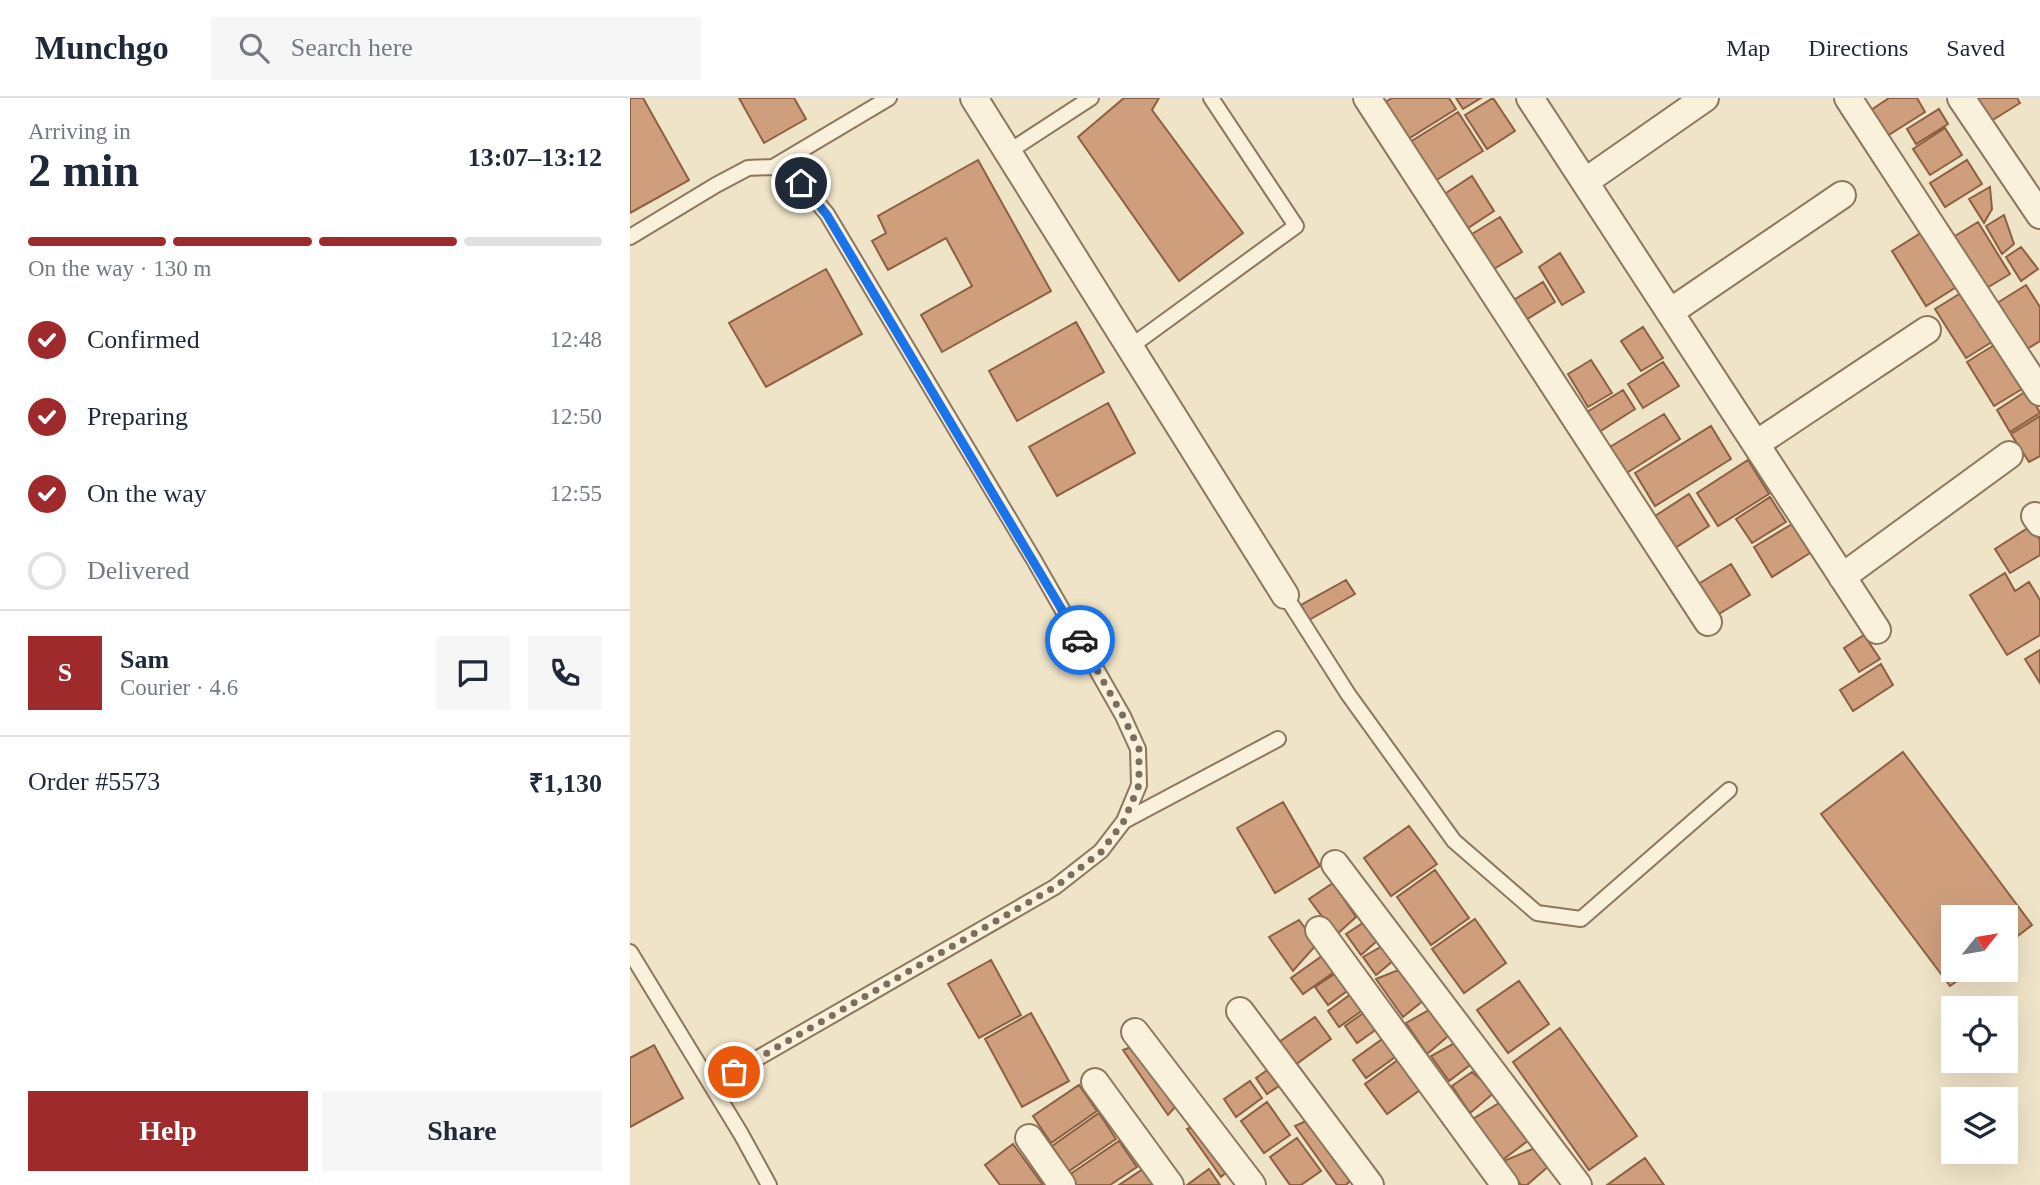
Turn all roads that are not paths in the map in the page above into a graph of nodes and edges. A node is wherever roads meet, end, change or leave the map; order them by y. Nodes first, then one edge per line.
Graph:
1 (889, 98) edge
2 (974, 98) edge
3 (1091, 98) edge
4 (1211, 98) edge
5 (1367, 98) edge
6 (1530, 98) edge
7 (1705, 98) edge
8 (1848, 98) edge
9 (1961, 98) edge
10 (1008, 152) junction
11 (773, 167) junction
12 (1586, 181) junction
13 (1842, 195) dead end
14 (2040, 215) edge
15 (630, 237) edge
16 (1670, 312) junction
17 (1927, 330) dead end
18 (1130, 346) junction
19 (2040, 392) edge
20 (1756, 444) junction
21 (2009, 455) dead end
22 (1842, 577) junction
23 (1285, 595) joint
24 (1707, 622) dead end
25 (1877, 630) dead end
26 (1278, 739) dead end
27 (1729, 790) dead end
28 (1124, 821) junction
29 (1335, 864) dead end
30 (1320, 930) dead end
31 (630, 952) edge
32 (1240, 1011) dead end
33 (1135, 1032) dead end
34 (1095, 1082) dead end
35 (711, 1085) junction
36 (1029, 1138) dead end
37 (769, 1185) edge
38 (1062, 1185) edge
39 (1170, 1185) edge
40 (1252, 1185) edge
41 (1370, 1185) edge
42 (1505, 1185) edge
43 (1578, 1185) edge

1 - 11 lane
2 - 10 street
3 - 10 lane
4 - 18 lane
5 - 24 street
6 - 12 street
7 - 12 street
8 - 19 street
9 - 14 street
10 - 18 street
11 - 15 lane
11 - 28 lane
12 - 16 street
13 - 16 street
16 - 20 street
17 - 20 street
18 - 23 street
20 - 22 street
21 - 22 street
22 - 25 street
23 - 27 lane
26 - 28 lane
28 - 35 lane
29 - 43 street
30 - 42 street
31 - 35 lane
32 - 41 street
33 - 40 street
34 - 39 street
35 - 37 lane
36 - 38 street

